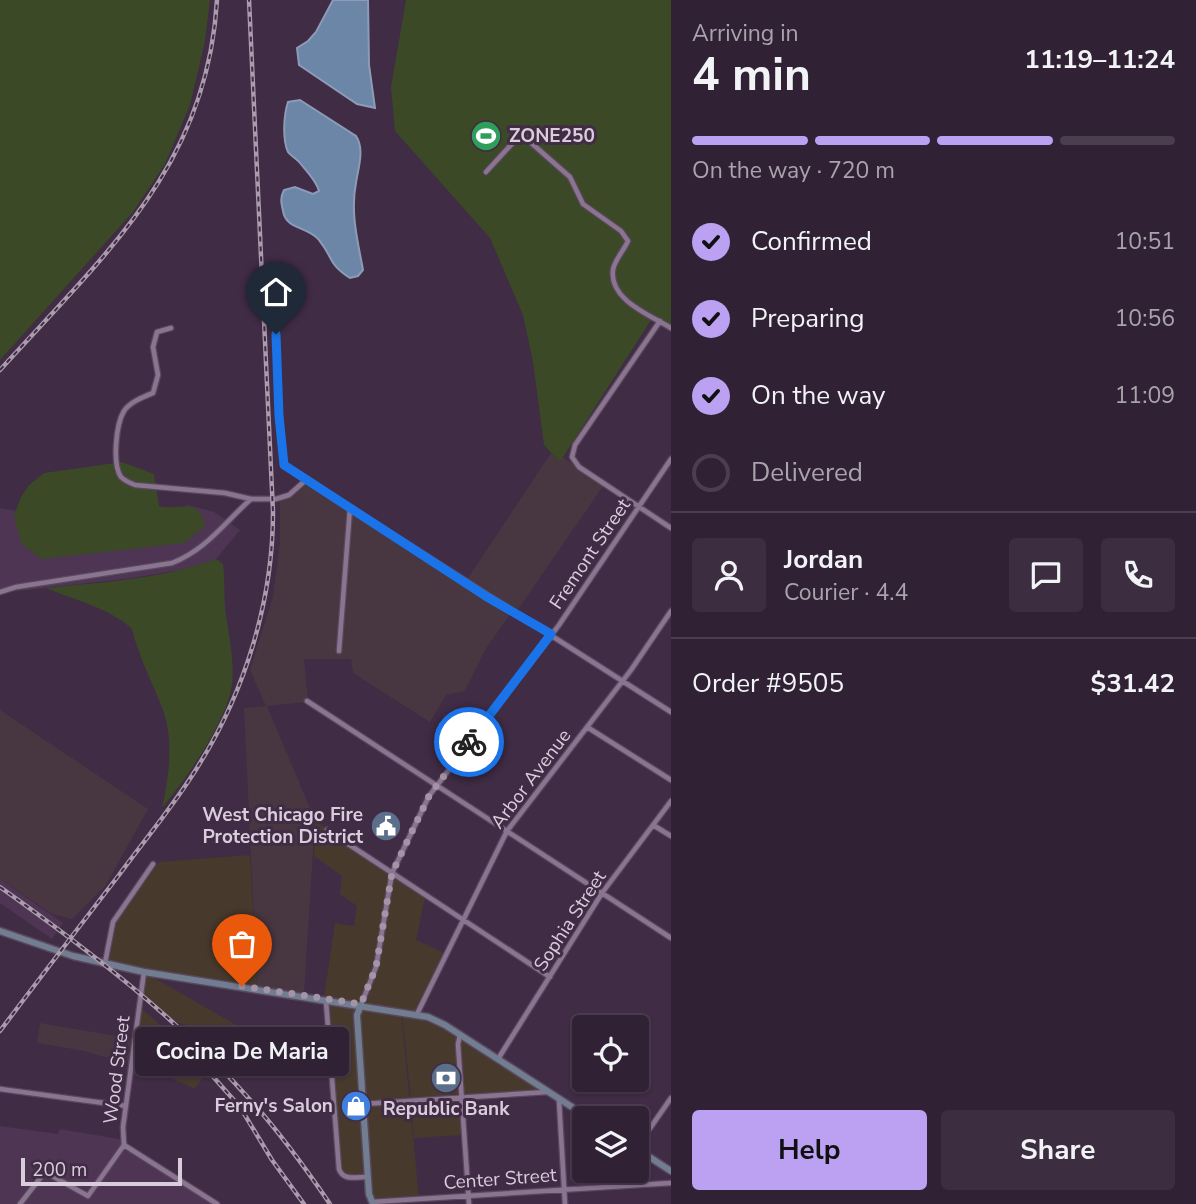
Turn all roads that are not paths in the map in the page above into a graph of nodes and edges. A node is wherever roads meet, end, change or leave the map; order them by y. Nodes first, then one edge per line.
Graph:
1 (486, 172) dead end
2 (274, 280) dead end
3 (660, 321) junction
4 (171, 328) dead end
5 (671, 328) edge
6 (671, 459) edge
7 (307, 480) junction
8 (251, 499) junction
9 (639, 507) junction
10 (351, 508) junction
11 (671, 528) edge
12 (0, 592) edge
13 (671, 611) edge
14 (551, 634) junction
15 (339, 651) dead end
16 (623, 681) junction
17 (307, 701) dead end
18 (671, 712) edge
19 (587, 727) junction
20 (671, 780) edge
21 (436, 785) junction
22 (671, 801) edge
23 (653, 825) junction
24 (327, 830) dead end
25 (507, 831) junction
26 (671, 836) edge
27 (153, 864) dead end
28 (392, 873) junction
29 (602, 893) junction
30 (464, 920) junction
31 (0, 931) edge
32 (671, 938) edge
33 (105, 963) junction
34 (144, 972) junction
35 (550, 977) junction
36 (326, 999) junction
37 (361, 1004) junction
38 (417, 1014) junction
39 (460, 1034) junction
40 (498, 1059) junction
41 (0, 1089) edge
42 (548, 1092) junction
43 (461, 1098) junction
44 (671, 1098) edge
45 (559, 1099) junction
46 (363, 1104) junction
47 (126, 1106) junction
48 (572, 1107) edge
49 (649, 1130) edge
50 (124, 1145) junction
51 (649, 1156) edge
52 (671, 1171) edge
53 (368, 1177) junction
54 (671, 1183) edge
55 (565, 1189) junction
56 (468, 1195) junction
57 (373, 1203) edge
58 (20, 1204) edge
59 (217, 1204) edge
60 (468, 1204) edge
61 (565, 1204) edge

1 - 3 street
2 - 7 street
3 - 5 street
3 - 9 street
4 - 8 street
6 - 9 street, Fremont Street
7 - 8 street
7 - 10 street
8 - 12 street
9 - 11 street
9 - 14 street, Fremont Street
10 - 14 street
10 - 15 street
13 - 16 street, Arbor Avenue
14 - 16 street
14 - 21 street, Fremont Street
16 - 18 street
16 - 19 street, Arbor Avenue
17 - 21 street
19 - 20 street
19 - 25 street, Arbor Avenue
21 - 25 street
21 - 28 street, Fremont Street
22 - 23 street, Sophia Street
23 - 26 street
23 - 29 street, Sophia Street
24 - 28 street
25 - 29 street
25 - 30 street, Arbor Avenue
27 - 33 street
28 - 30 street
28 - 37 street, Fremont Street
29 - 32 street
29 - 35 street, Sophia Street
30 - 35 street
30 - 38 street, Arbor Avenue
31 - 33 main road
33 - 34 main road
34 - 36 main road
34 - 47 street, Wood Street
35 - 40 street, Sophia Street
36 - 37 main road
36 - 53 street
37 - 38 main road
37 - 46 main road
38 - 39 main road
39 - 40 main road
39 - 43 street
40 - 42 main road
41 - 47 street
42 - 43 street
42 - 45 main road
43 - 46 street
43 - 56 street
44 - 49 street
45 - 48 main road
45 - 55 street
46 - 53 main road
47 - 50 street, Wood Street
50 - 58 street, Wood Street
50 - 59 street
51 - 52 main road
53 - 57 main road
54 - 55 street, Center Street
55 - 56 street, Center Street
55 - 61 street
56 - 57 street, Center Street
56 - 60 street

